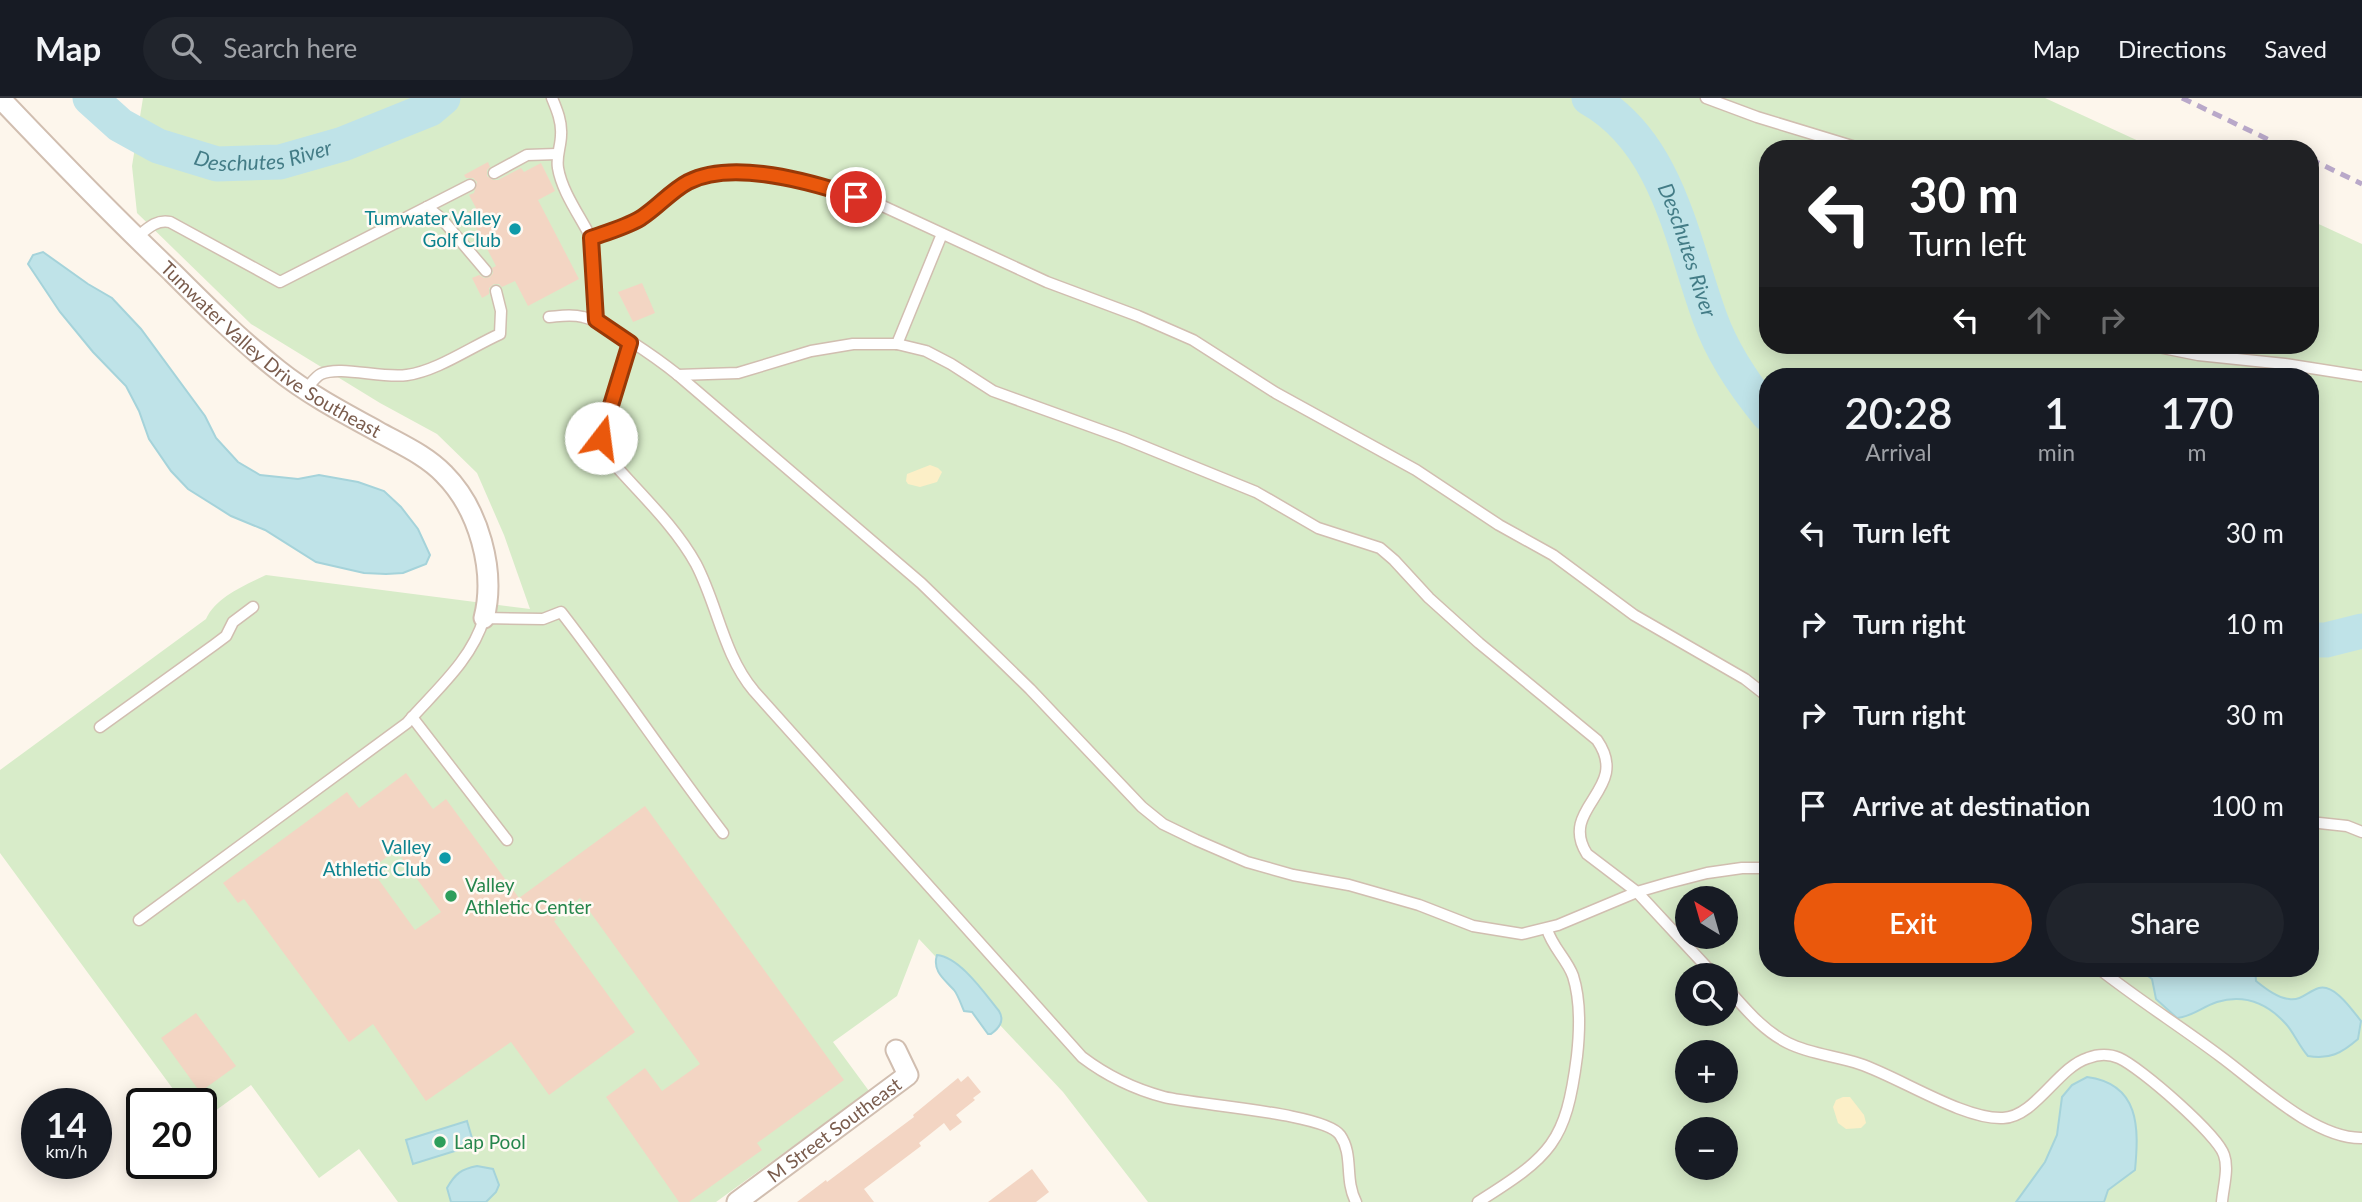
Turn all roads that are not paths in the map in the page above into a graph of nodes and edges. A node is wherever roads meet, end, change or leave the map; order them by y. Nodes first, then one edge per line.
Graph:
1 (0, 98) edge
2 (552, 98) edge
3 (1706, 98) edge
4 (1832, 140) edge
5 (557, 154) junction
6 (494, 173) dead end
7 (470, 185) dead end
8 (427, 207) junction
9 (942, 234) junction
10 (136, 238) junction
11 (591, 238) junction
12 (486, 271) dead end
13 (496, 290) dead end
14 (549, 317) dead end
15 (596, 320) junction
16 (630, 343) junction
17 (897, 344) junction
18 (2193, 354) edge
19 (2311, 368) edge
20 (2319, 369) edge
21 (678, 375) junction
22 (2362, 376) edge
23 (306, 389) junction
24 (253, 607) dead end
25 (484, 618) junction
26 (1759, 689) edge
27 (412, 717) junction
28 (100, 727) dead end
29 (2319, 823) edge
30 (2362, 832) edge
31 (723, 833) dead end
32 (507, 840) dead end
33 (1759, 868) edge
34 (1637, 892) junction
35 (139, 920) dead end
36 (1547, 929) junction
37 (1703, 963) edge
38 (2110, 977) edge
39 (1738, 1001) edge
40 (896, 1049) dead end
41 (2362, 1138) edge
42 (737, 1202) edge
43 (1356, 1202) edge
44 (1478, 1202) edge
45 (2222, 1202) edge

1 - 10 street, Tumwater Valley Drive Southeast
2 - 5 lane
3 - 4 lane
5 - 6 lane
5 - 11 lane
7 - 8 lane
8 - 10 lane
8 - 12 lane
9 - 11 lane
9 - 17 lane
9 - 26 lane
10 - 23 street, Tumwater Valley Drive Southeast
11 - 15 lane
13 - 23 lane
14 - 15 lane
15 - 16 lane
16 - 21 lane
16 - 43 lane
17 - 21 lane
17 - 34 lane
18 - 19 lane
20 - 22 lane
21 - 36 lane
23 - 25 street, Tumwater Valley Drive Southeast
24 - 28 lane
25 - 27 lane
25 - 31 lane
27 - 32 lane
27 - 35 lane
29 - 30 lane
33 - 34 lane
34 - 36 lane
34 - 37 lane
36 - 44 lane
38 - 41 lane
39 - 45 lane
40 - 42 street, M Street Southeast

